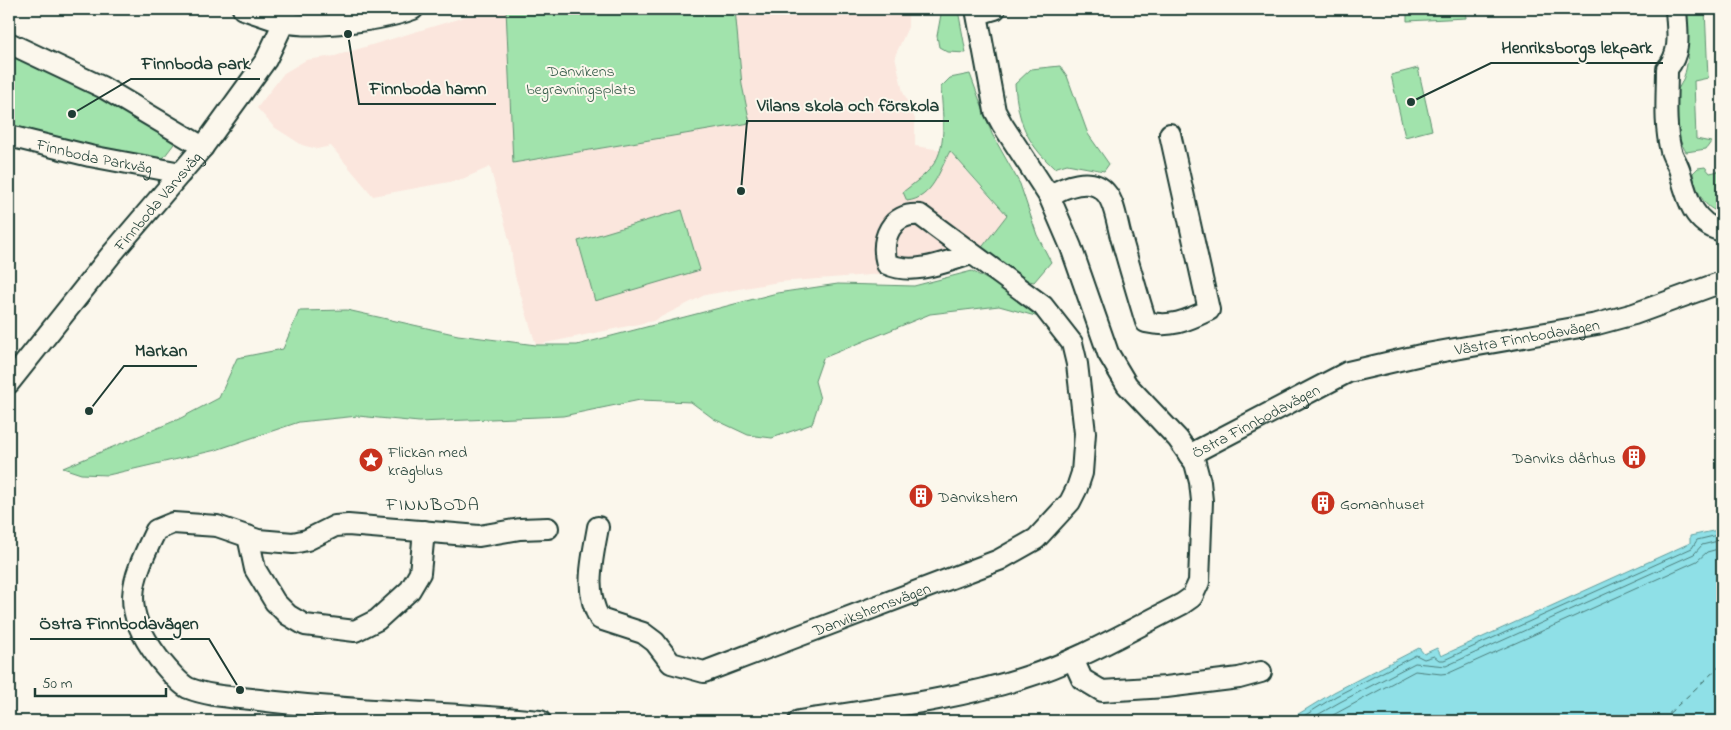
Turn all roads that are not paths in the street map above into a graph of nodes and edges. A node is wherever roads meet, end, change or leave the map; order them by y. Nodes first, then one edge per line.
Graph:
1 (243, 9) edge
2 (413, 9) edge
3 (1676, 9) edge
4 (983, 11) edge
5 (285, 15) edge
6 (9, 43) edge
7 (1170, 134) dead end
8 (9, 136) edge
9 (203, 147) junction
10 (181, 173) junction
11 (1049, 196) junction
12 (1722, 231) edge
13 (971, 254) dead end
14 (1722, 282) edge
15 (1099, 330) junction
16 (1072, 343) junction
17 (1331, 381) joint
18 (9, 382) edge
19 (1190, 455) junction
20 (598, 527) dead end
21 (548, 528) dead end
22 (424, 531) junction
23 (248, 536) junction
24 (1072, 659) junction
25 (1261, 672) dead end
26 (540, 721) edge
27 (799, 721) edge

1 - 5 street
2 - 5 street
3 - 12 street
4 - 11 street
5 - 9 street, Finnboda Varvsväg
6 - 9 street
7 - 11 street
8 - 10 street, Finnboda Parkväg
9 - 10 street, Finnboda Varvsväg
10 - 18 street, Finnboda Varvsväg
11 - 15 street
13 - 16 street, Danvikshemsvägen
14 - 17 street, Västra Finnbodavägen
15 - 16 street
15 - 19 street
16 - 20 street, Danvikshemsvägen
17 - 19 street, Östra Finnbodavägen
19 - 24 street, Östra Finnbodavägen
21 - 22 street
22 - 23 street
22 - 23 street
23 - 26 street
24 - 25 street
24 - 27 street, Östra Finnbodavägen

